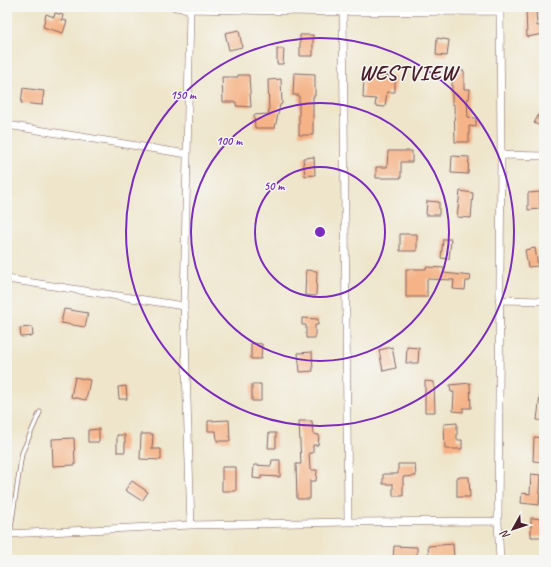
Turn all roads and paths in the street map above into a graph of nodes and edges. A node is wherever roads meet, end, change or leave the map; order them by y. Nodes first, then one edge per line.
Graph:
1 (175, 7) edge
2 (500, 9) edge
3 (190, 10) junction
4 (343, 12) junction
5 (7, 125) edge
6 (187, 154) junction
7 (501, 155) junction
8 (544, 156) edge
9 (7, 279) edge
10 (499, 300) junction
11 (544, 301) edge
12 (184, 306) junction
13 (40, 412) dead end
14 (498, 521) junction
15 (348, 522) junction
16 (191, 525) junction
17 (9, 534) edge
18 (500, 560) edge

1 - 3 street
2 - 4 street
2 - 7 street
3 - 4 street
3 - 6 street
4 - 15 street
5 - 6 street
6 - 12 street
7 - 8 street
7 - 10 street
9 - 12 street
10 - 11 street
10 - 14 street
12 - 16 street
13 - 17 lane
14 - 15 street
14 - 18 street
15 - 16 street
16 - 17 street

